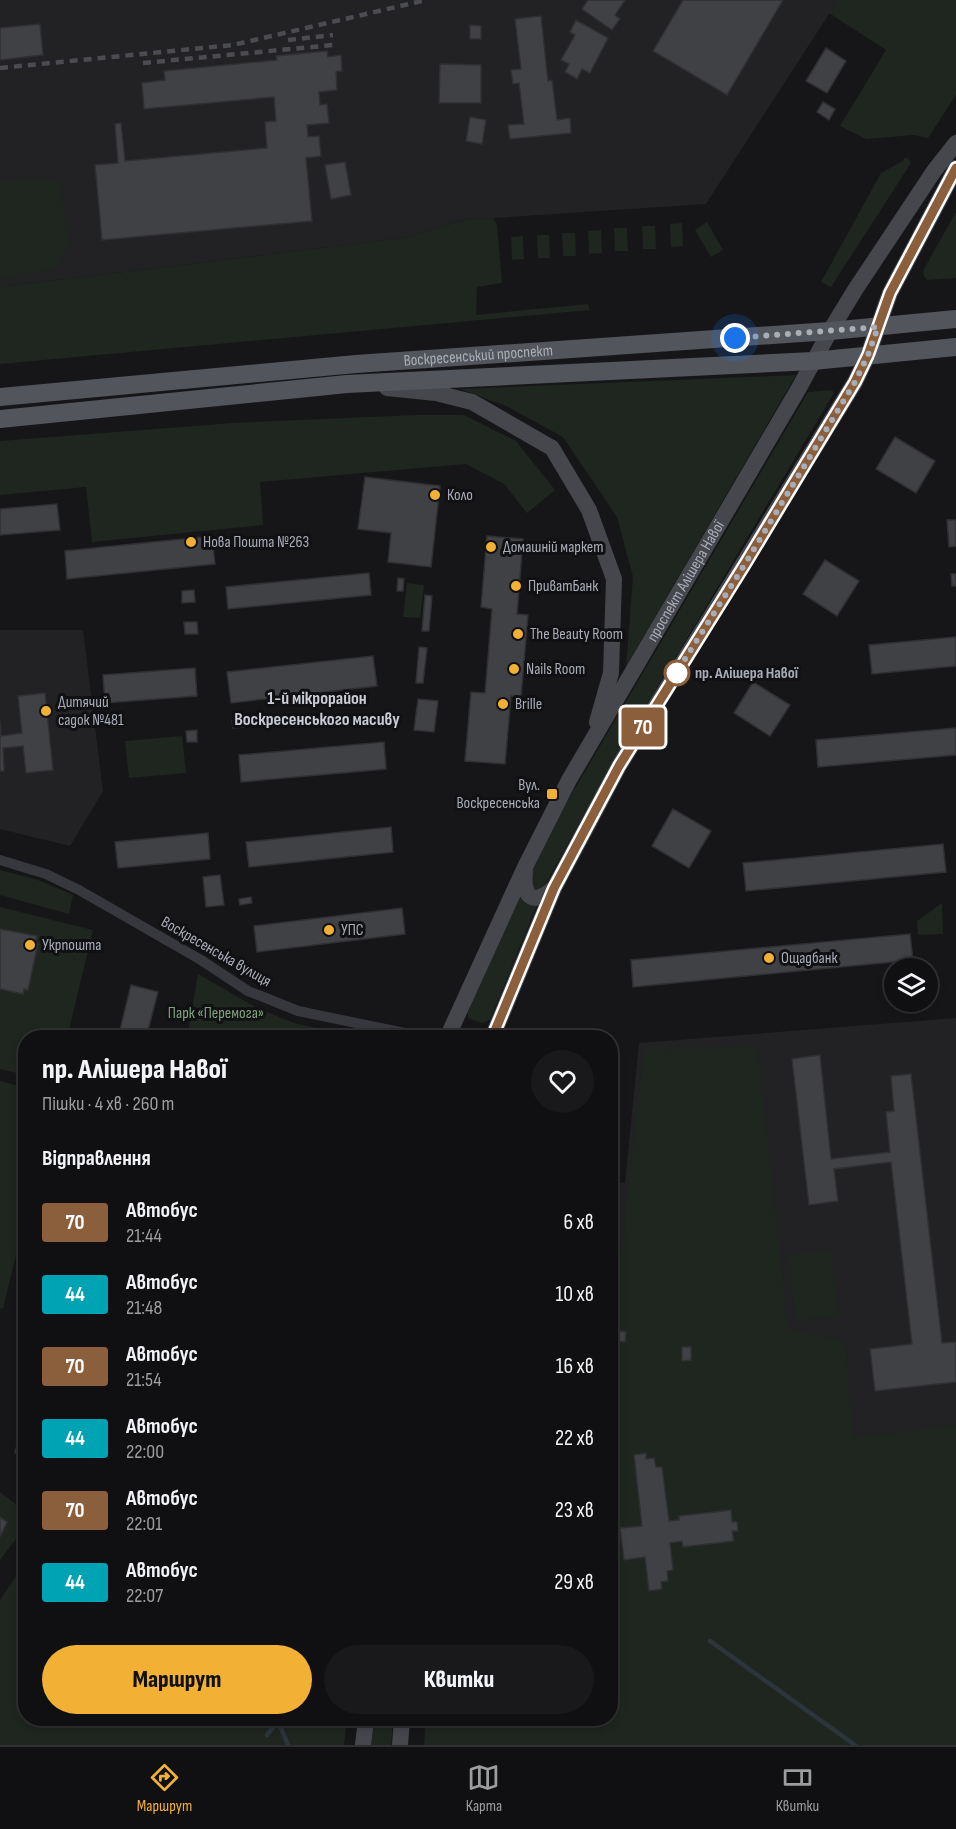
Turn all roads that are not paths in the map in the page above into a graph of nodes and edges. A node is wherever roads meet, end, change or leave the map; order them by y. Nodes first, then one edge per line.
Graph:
1 (956, 143) edge
2 (956, 168) edge
3 (956, 320) edge
4 (878, 327) junction
5 (830, 331) junction
6 (956, 347) edge
7 (868, 355) junction
8 (813, 361) junction
9 (347, 384) junction
10 (0, 397) edge
11 (0, 419) edge
12 (589, 748) junction
13 (0, 860) edge
14 (525, 867) junction
15 (554, 888) junction
16 (390, 1030) edge
17 (451, 1030) edge
18 (495, 1030) edge
19 (365, 1726) edge
20 (401, 1726) edge
21 (363, 1745) edge
22 (400, 1745) edge

1 - 5 street, проспект Алішера Навої
2 - 4 street
3 - 4 main road, Воскресенський проспект
4 - 5 main road, Воскресенський проспект
4 - 7 street
5 - 8 street, проспект Алішера Навої
5 - 10 main road, Воскресенський проспект
6 - 7 main road, Воскресенський проспект
7 - 8 main road, Воскресенський проспект
7 - 15 street
8 - 9 main road, Воскресенський проспект
8 - 12 street, проспект Алішера Навої
9 - 11 main road, Воскресенський проспект
9 - 12 street
12 - 14 street, проспект Алішера Навої
13 - 16 street, Воскресенська вулиця
14 - 15 street
14 - 17 street, проспект Алішера Навої
15 - 18 street
19 - 21 street
20 - 22 street

